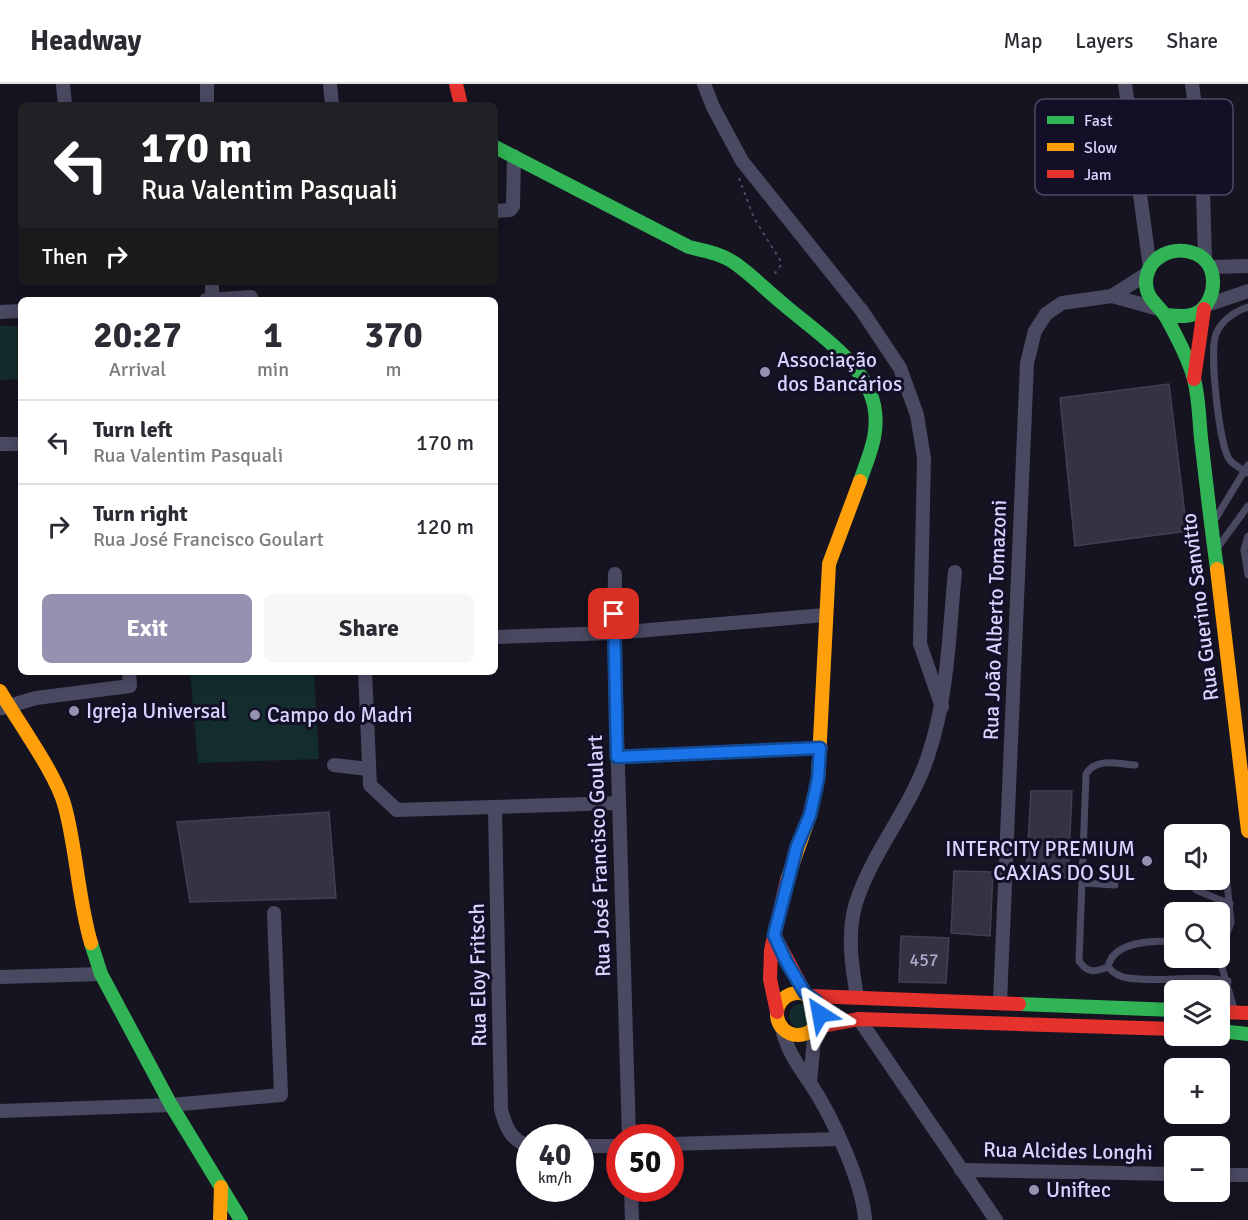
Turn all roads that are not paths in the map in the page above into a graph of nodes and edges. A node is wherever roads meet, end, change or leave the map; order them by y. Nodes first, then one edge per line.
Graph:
1 (63, 84) edge
2 (207, 84) edge
3 (330, 84) edge
4 (456, 84) edge
5 (704, 84) edge
6 (1125, 84) edge
7 (1192, 84) edge
8 (1127, 99) edge
9 (1194, 99) edge
10 (65, 102) edge
11 (207, 102) edge
12 (332, 102) edge
13 (460, 102) edge
14 (498, 148) edge
15 (514, 156) junction
16 (1139, 195) edge
17 (1204, 195) edge
18 (498, 211) edge
19 (1207, 264) junction
20 (1248, 266) edge
21 (1149, 271) junction
22 (1248, 291) edge
23 (1112, 296) junction
24 (1205, 307) junction
25 (1248, 308) edge
26 (18, 311) edge
27 (0, 312) edge
28 (1160, 312) junction
29 (1194, 379) junction
30 (0, 444) edge
31 (18, 444) edge
32 (1247, 469) edge
33 (1248, 506) edge
34 (1211, 525) junction
35 (1248, 536) edge
36 (1214, 551) junction
37 (955, 572) dead end
38 (615, 574) dead end
39 (1248, 575) edge
40 (825, 615) junction
41 (614, 633) junction
42 (498, 637) edge
43 (365, 675) edge
44 (130, 679) edge
45 (0, 691) edge
46 (4, 707) edge
47 (942, 707) junction
48 (820, 748) junction
49 (617, 757) junction
50 (334, 765) dead end
51 (1135, 765) dead end
52 (368, 770) junction
53 (618, 803) junction
54 (495, 808) junction
55 (1248, 831) edge
56 (1082, 883) junction
57 (1115, 885) dead end
58 (1196, 890) dead end
59 (1225, 902) edge
60 (1230, 904) edge
61 (274, 913) dead end
62 (1230, 926) edge
63 (774, 935) junction
64 (1164, 942) edge
65 (1108, 967) junction
66 (101, 974) junction
67 (0, 977) edge
68 (1219, 980) edge
69 (1230, 986) edge
70 (808, 995) junction
71 (857, 997) junction
72 (966, 1001) junction
73 (1000, 1002) junction
74 (1085, 1006) junction
75 (1164, 1010) edge
76 (1241, 1013) edge
77 (859, 1018) junction
78 (779, 1019) junction
79 (966, 1022) junction
80 (1084, 1026) junction
81 (1230, 1026) edge
82 (815, 1027) junction
83 (1164, 1029) edge
84 (1230, 1032) edge
85 (1248, 1034) edge
86 (810, 1082) junction
87 (171, 1106) junction
88 (0, 1111) edge
89 (629, 1124) edge
90 (516, 1139) edge
91 (839, 1139) junction
92 (684, 1144) edge
93 (961, 1170) junction
94 (1164, 1174) edge
95 (1230, 1175) edge
96 (1248, 1176) edge
97 (221, 1187) junction
98 (631, 1202) edge
99 (220, 1220) edge
100 (241, 1220) edge
101 (632, 1220) edge
102 (865, 1220) edge
103 (996, 1220) edge

1 - 10 street
2 - 11 street
3 - 12 street
4 - 13 main road
5 - 47 street
6 - 8 street
7 - 9 street
14 - 15 main road
15 - 18 street
15 - 40 main road
16 - 21 street
17 - 19 street
19 - 20 street
19 - 21 main road
19 - 24 main road
21 - 23 street, Rua João Alberto Tomazoni
21 - 28 main road
22 - 24 street
23 - 28 street, Rua João Alberto Tomazoni
23 - 73 street, Rua João Alberto Tomazoni
24 - 28 main road
24 - 29 main road, Rua Guerino Sanvitto
25 - 32 lane
26 - 27 street
28 - 29 main road, Rua Guerino Sanvitto
29 - 34 main road, Rua Guerino Sanvitto
30 - 31 street
32 - 34 lane
33 - 36 lane
34 - 36 main road, Rua Guerino Sanvitto
35 - 39 lane
36 - 55 main road, Rua Guerino Sanvitto
37 - 47 street
38 - 41 street, Rua José Francisco Goulart
40 - 41 street
40 - 48 main road
41 - 42 street
41 - 49 street, Rua José Francisco Goulart
43 - 52 street
44 - 46 street
45 - 46 main road
46 - 66 main road
47 - 71 street
48 - 49 street
48 - 63 main road
49 - 53 street, Rua José Francisco Goulart
50 - 52 street
51 - 56 lane
52 - 54 street
53 - 54 street
53 - 89 street, Rua José Francisco Goulart
54 - 90 street, Rua Eloy Fritsch
56 - 57 lane
56 - 65 lane
58 - 59 lane
60 - 62 lane
61 - 87 street
63 - 70 main road
63 - 78 main road
64 - 65 lane
65 - 68 lane
66 - 67 street
66 - 87 main road
69 - 76 lane
70 - 71 main road
70 - 78 main road
70 - 82 main road
71 - 72 main road
72 - 73 main road
72 - 79 main road
73 - 74 main road
74 - 75 main road
74 - 80 main road
76 - 81 lane
77 - 79 main road
77 - 82 main road
77 - 93 street
78 - 82 main road
78 - 86 street
79 - 80 main road
80 - 83 main road
82 - 86 street
84 - 85 main road
86 - 91 street
87 - 88 street
87 - 97 main road
91 - 92 street
91 - 102 street
93 - 94 street, Rua Alcides Longhi
93 - 103 street
95 - 96 street
97 - 99 main road
97 - 100 main road
98 - 101 street

